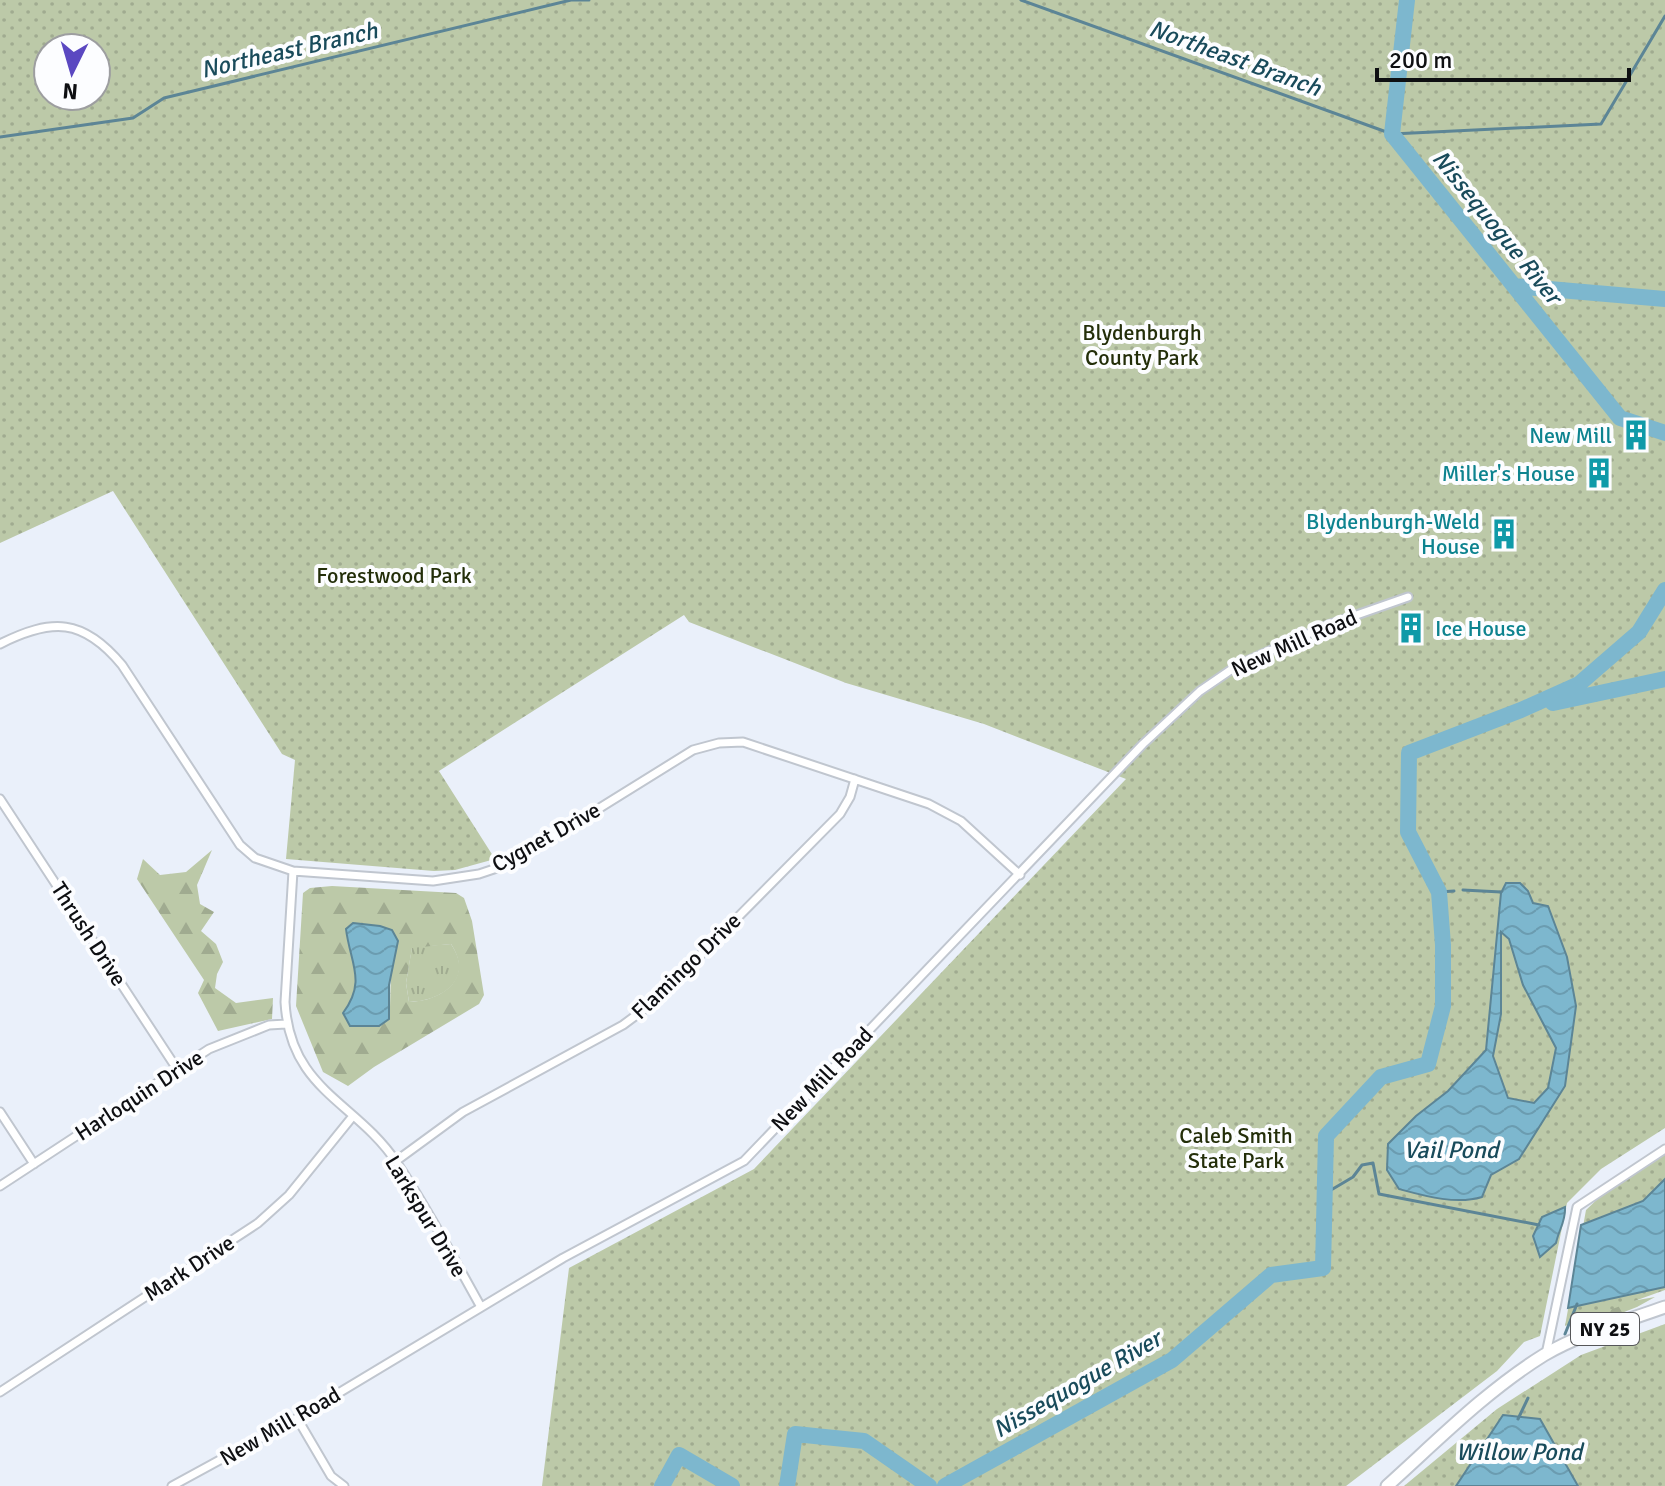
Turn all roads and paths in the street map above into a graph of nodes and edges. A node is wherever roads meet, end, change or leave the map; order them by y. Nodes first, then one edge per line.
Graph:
1 (1408, 597) dead end
2 (0, 644) edge
3 (855, 779) junction
4 (0, 799) edge
5 (293, 871) junction
6 (1020, 875) junction
7 (286, 1024) junction
8 (177, 1069) junction
9 (0, 1112) edge
10 (353, 1116) junction
11 (1665, 1149) edge
12 (396, 1161) junction
13 (34, 1164) junction
14 (0, 1186) edge
15 (481, 1307) junction
16 (1665, 1307) edge
17 (1546, 1354) junction
18 (0, 1392) edge
19 (297, 1418) junction
20 (172, 1486) edge
21 (344, 1486) edge
22 (1387, 1486) edge

1 - 6 street, New Mill Road
2 - 5 street, Cygnet Drive
3 - 5 street, Cygnet Drive
3 - 6 street, Cygnet Drive
3 - 12 street, Flamingo Drive
4 - 8 street, Thrush Drive
5 - 7 street, Larkspur Drive
6 - 15 street, New Mill Road
7 - 8 street, Harloquin Drive
7 - 10 street, Larkspur Drive
8 - 13 street, Harloquin Drive
9 - 13 street
10 - 12 street, Larkspur Drive
10 - 18 street, Mark Drive
11 - 17 street
12 - 15 street, Larkspur Drive
13 - 14 street, Harloquin Drive
15 - 19 street, New Mill Road
16 - 17 main road, NY 25
17 - 22 main road, NY 25
19 - 20 street, New Mill Road
19 - 21 street

